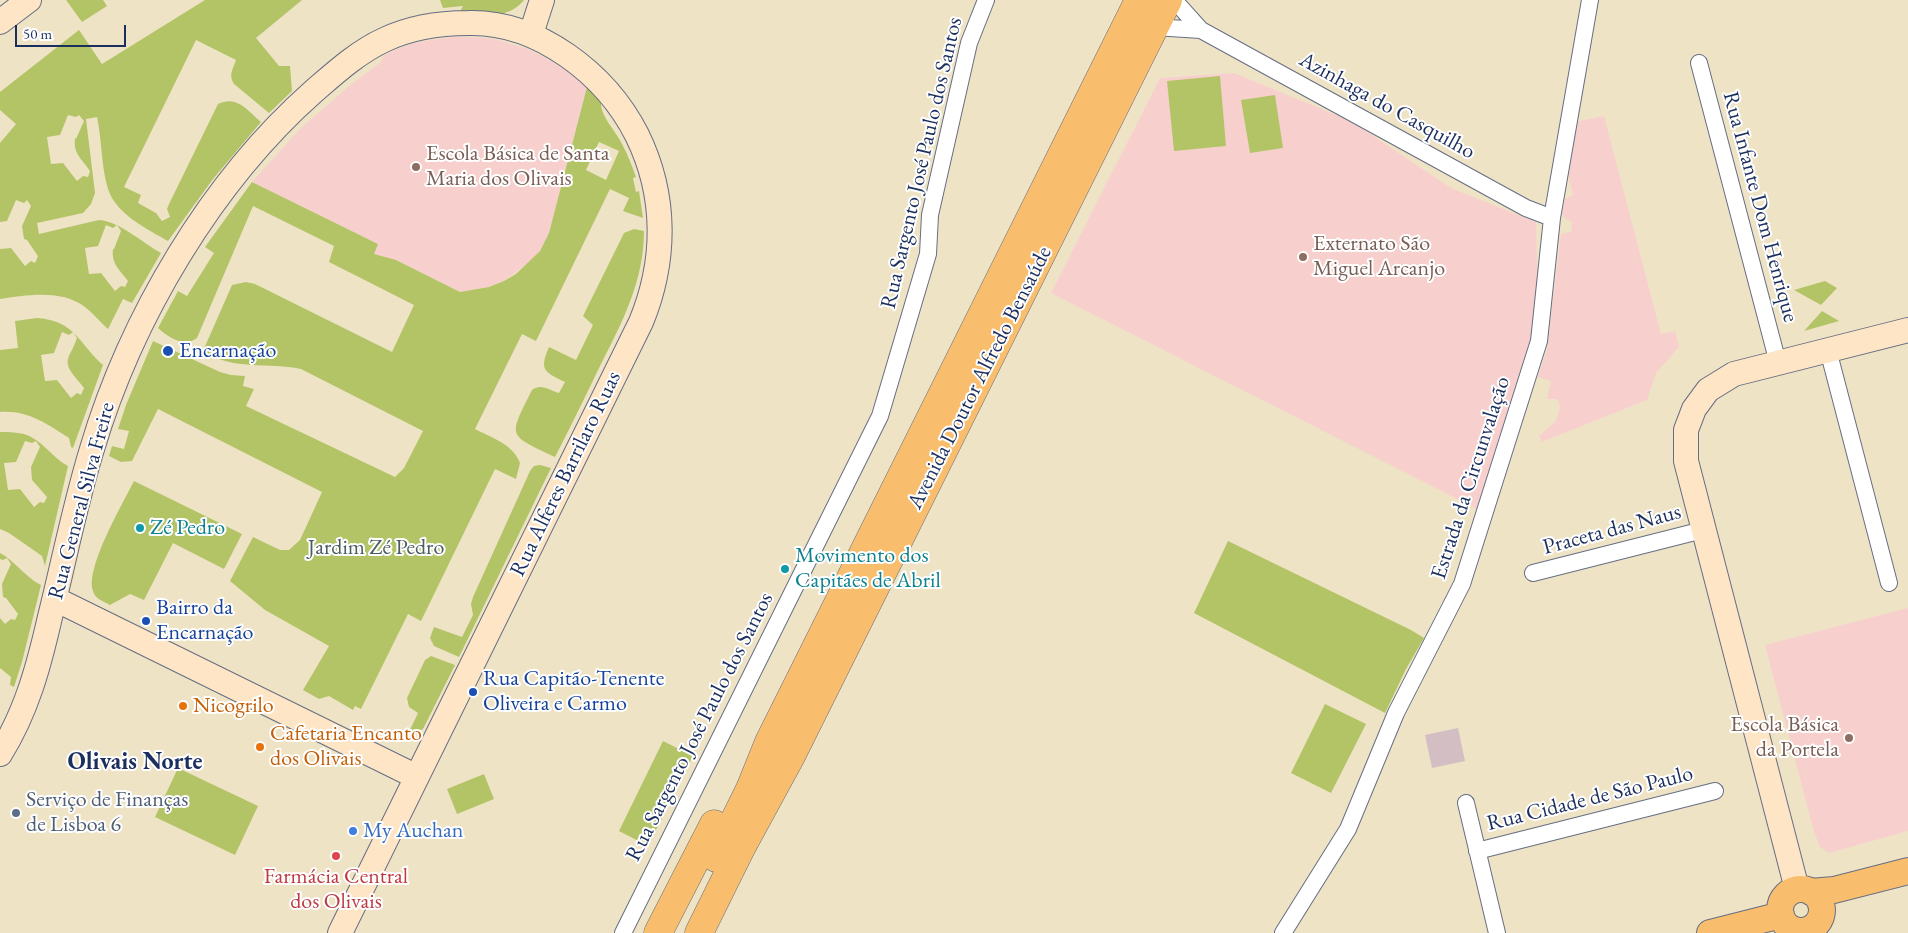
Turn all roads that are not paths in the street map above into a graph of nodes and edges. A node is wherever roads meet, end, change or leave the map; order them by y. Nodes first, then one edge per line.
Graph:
1 (29, 0) edge
2 (542, 0) edge
3 (986, 0) edge
4 (1139, 0) edge
5 (1168, 0) edge
6 (1174, 0) edge
7 (1590, 0) edge
8 (0, 22) edge
9 (1154, 27) junction
10 (1201, 30) junction
11 (531, 34) junction
12 (1699, 63) dead end
13 (1552, 218) junction
14 (1904, 331) edge
15 (1828, 350) junction
16 (1778, 363) junction
17 (1703, 530) junction
18 (1533, 574) dead end
19 (1889, 583) dead end
20 (55, 599) junction
21 (780, 749) junction
22 (0, 754) edge
23 (417, 778) junction
24 (1715, 790) dead end
25 (1466, 803) dead end
26 (1477, 851) junction
27 (1908, 871) edge
28 (1908, 888) edge
29 (1804, 890) junction
30 (1780, 915) junction
31 (1811, 928) edge
32 (340, 933) edge
33 (623, 933) edge
34 (658, 933) edge
35 (678, 933) edge
36 (699, 933) edge
37 (719, 933) edge
38 (1283, 933) edge
39 (1497, 933) edge
40 (1710, 933) edge

1 - 8 street
2 - 11 street
3 - 33 street, Rua Sargento José Paulo dos Santos
4 - 21 highway, Avenida Doutor Alfredo Bensaúde
5 - 9 highway, Avenida Doutor Alfredo Bensaúde
6 - 10 street, Azinhaga do Casquilho
7 - 13 street, Estrada da Circunvalação
9 - 10 street, Azinhaga do Casquilho
9 - 21 highway, Avenida Doutor Alfredo Bensaúde
10 - 13 street, Azinhaga do Casquilho
11 - 20 street, Rua General Silva Freire
11 - 23 street, Rua Alferes Barrilaro Ruas
12 - 16 street, Rua Infante Dom Henrique
13 - 38 street, Estrada da Circunvalação
14 - 15 street
15 - 16 street
15 - 19 street
16 - 17 street
17 - 18 street, Praceta das Naus
17 - 29 street
20 - 22 street, Rua General Silva Freire
20 - 23 street
21 - 34 highway, Avenida Doutor Alfredo Bensaúde
21 - 35 highway, Avenida Doutor Alfredo Bensaúde
21 - 36 highway, Avenida Doutor Alfredo Bensaúde
21 - 37 highway, Avenida Doutor Alfredo Bensaúde
23 - 32 street, Rua Alferes Barrilaro Ruas
24 - 26 street, Rua Cidade de São Paulo
25 - 26 street, Rua Cidade de São Paulo
26 - 39 street, Rua Cidade de São Paulo
27 - 29 main road
28 - 31 main road
29 - 30 main road
29 - 31 main road
30 - 31 main road
30 - 40 main road

